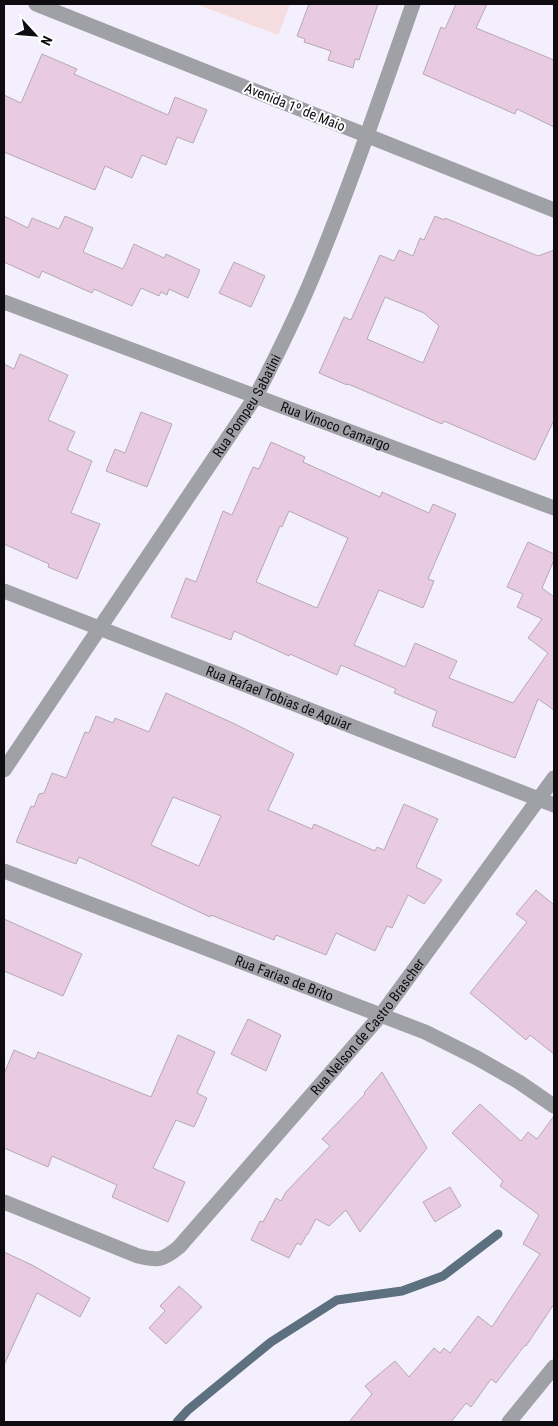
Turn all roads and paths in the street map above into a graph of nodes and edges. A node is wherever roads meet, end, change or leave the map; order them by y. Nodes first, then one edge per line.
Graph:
1 (36, 4) edge
2 (413, 4) edge
3 (367, 136) junction
4 (554, 210) edge
5 (4, 302) edge
6 (256, 396) junction
7 (554, 508) edge
8 (4, 591) edge
9 (100, 628) junction
10 (4, 770) edge
11 (554, 778) edge
12 (539, 799) junction
13 (554, 805) edge
14 (4, 870) edge
15 (381, 1015) junction
16 (554, 1106) edge
17 (4, 1202) edge
18 (554, 1366) edge
19 (509, 1422) edge

1 - 3 street, Avenida 1º de Maio
2 - 3 street, Rua Pompeu Sabatini
3 - 4 street, Avenida 1º de Maio
3 - 6 street, Rua Pompeu Sabatini
5 - 6 street, Rua Vinoco Camargo
6 - 7 street, Rua Vinoco Camargo
6 - 9 street, Rua Pompeu Sabatini
8 - 9 street, Rua Rafael Tobias de Aguiar
9 - 10 street, Rua Pompeu Sabatini
9 - 12 street, Rua Rafael Tobias de Aguiar
11 - 12 street, Rua Nelson de Castro Brascher
12 - 13 street, Rua Rafael Tobias de Aguiar
12 - 15 street, Rua Nelson de Castro Brascher
14 - 15 street, Rua Farias de Brito
15 - 16 street, Rua Farias de Brito
15 - 17 street, Rua Nelson de Castro Brascher
18 - 19 street

